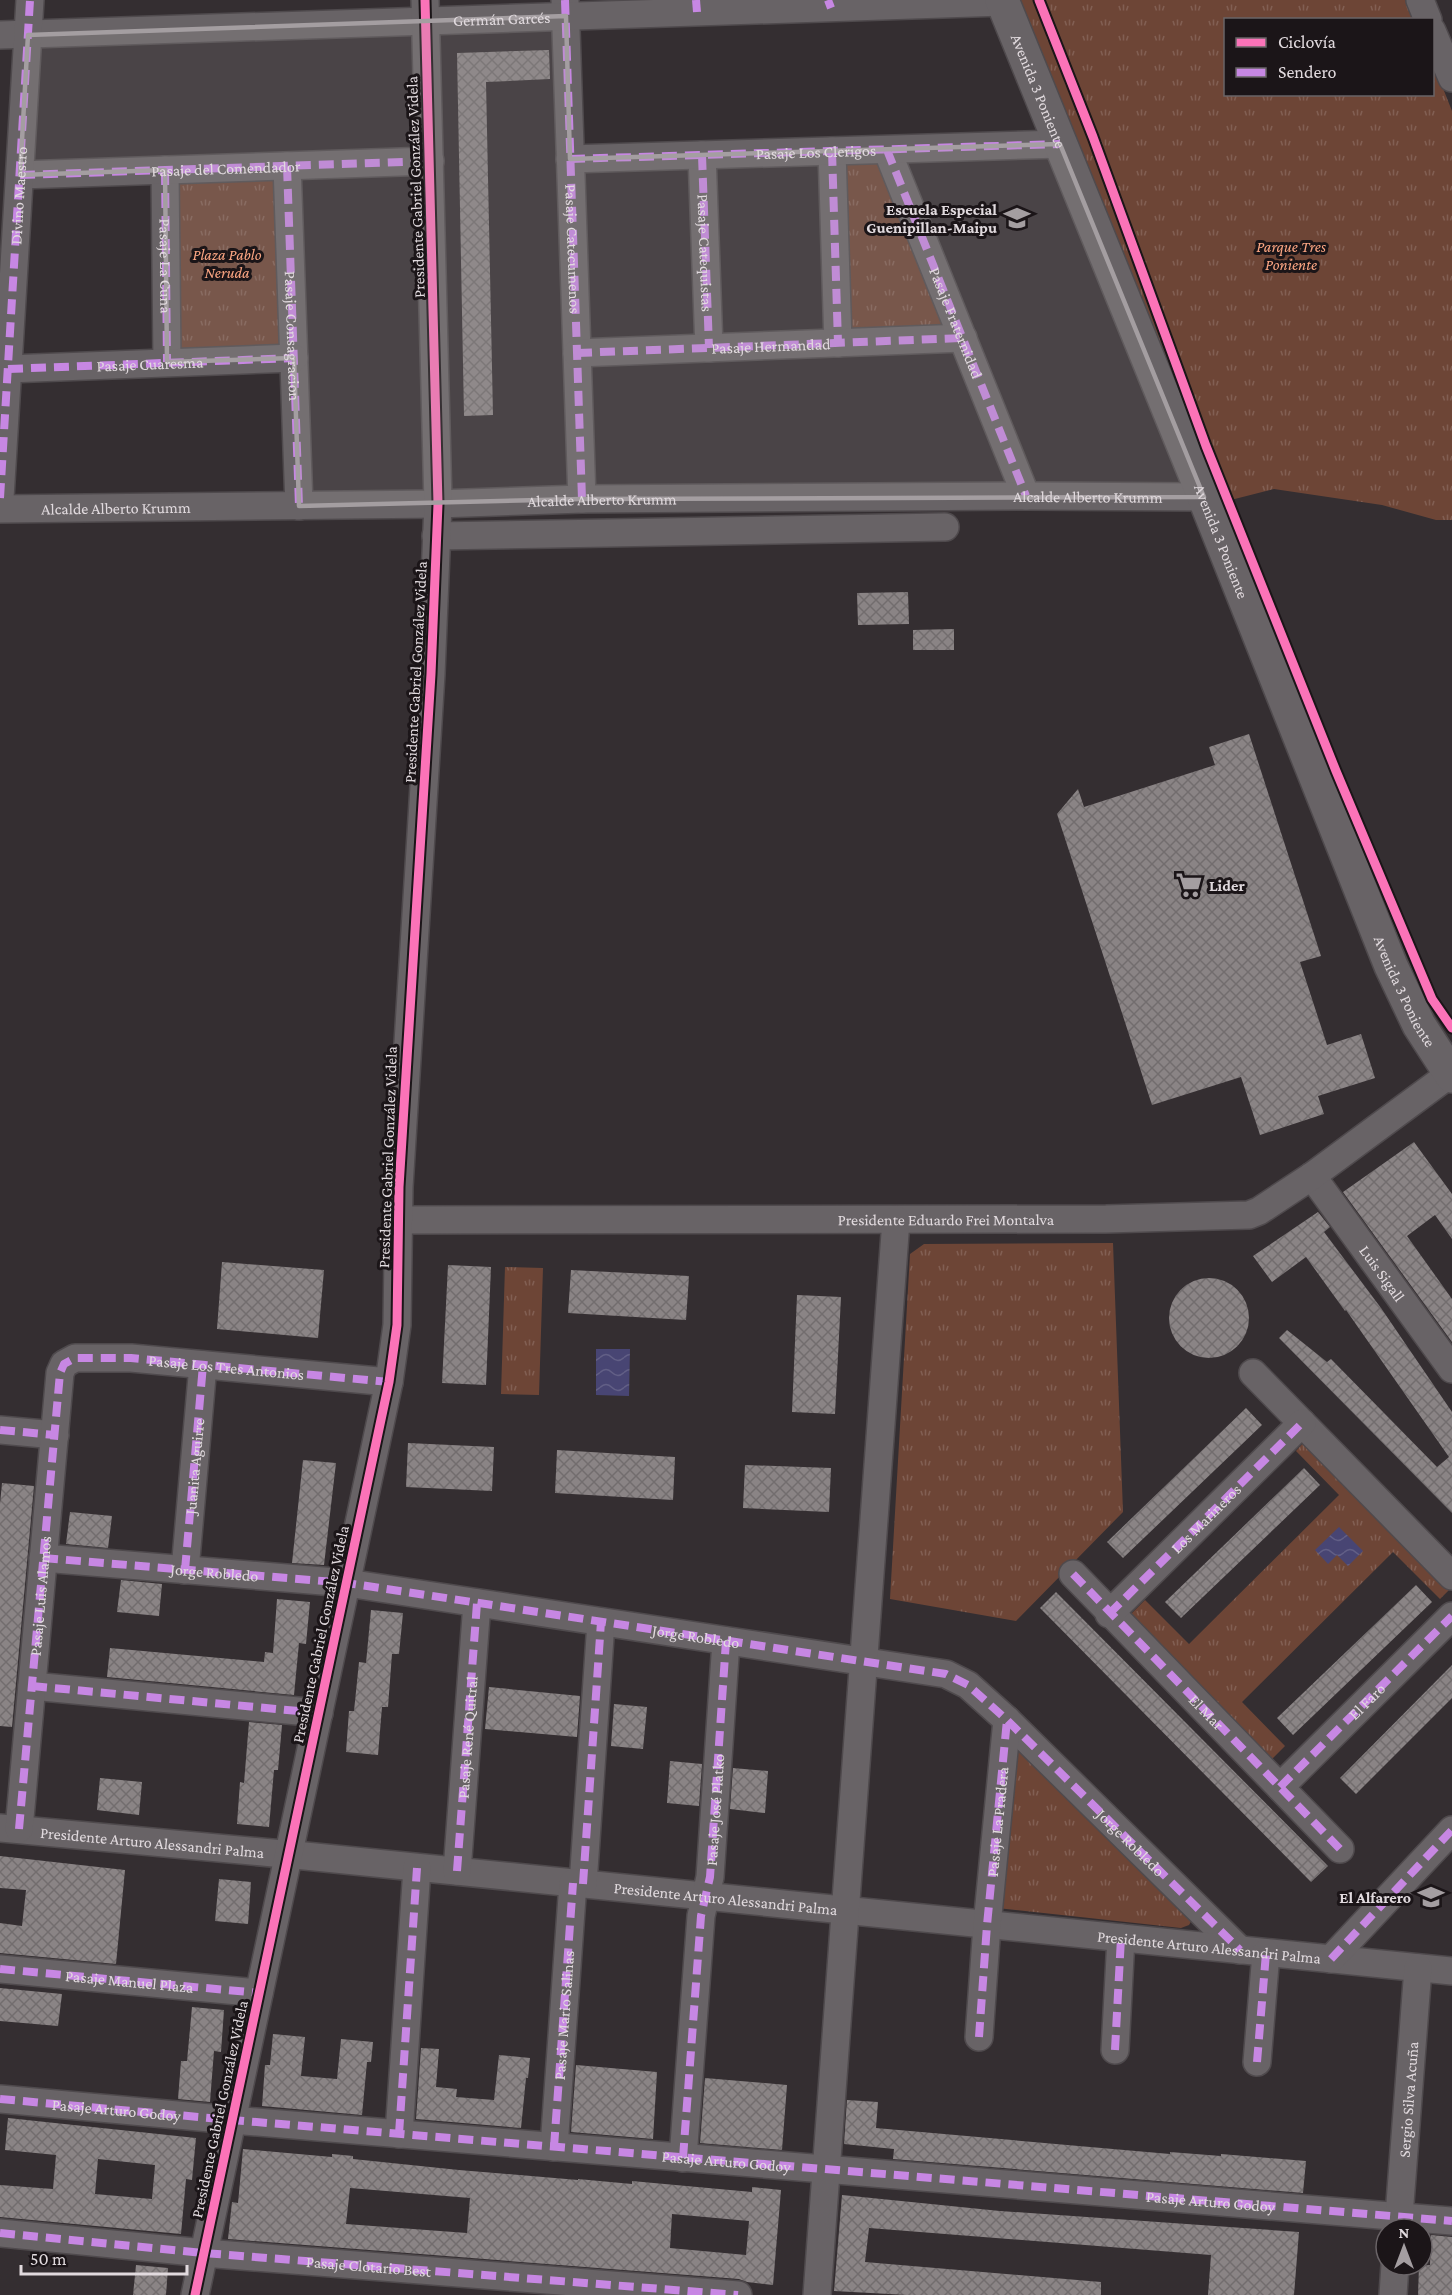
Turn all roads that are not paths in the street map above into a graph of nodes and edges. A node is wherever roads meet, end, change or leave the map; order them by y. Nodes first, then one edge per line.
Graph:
1 (30, 0) edge
2 (1420, 0) edge
3 (1003, 1) edge
4 (829, 4) edge
5 (697, 6) edge
6 (565, 8) edge
7 (425, 11) edge
8 (1427, 18) edge
9 (28, 34) junction
10 (0, 35) edge
11 (1434, 36) edge
12 (1452, 78) edge
13 (1060, 144) junction
14 (887, 150) junction
15 (832, 151) junction
16 (702, 155) junction
17 (570, 159) junction
18 (430, 161) junction
19 (287, 166) junction
20 (165, 170) junction
21 (20, 175) junction
22 (963, 338) junction
23 (838, 343) junction
24 (709, 348) junction
25 (577, 353) junction
26 (294, 358) junction
27 (167, 362) junction
28 (8, 369) junction
29 (1026, 496) junction
30 (1204, 497) junction
31 (0, 498) edge
32 (582, 499) junction
33 (438, 504) junction
34 (298, 506) junction
35 (0, 508) edge
36 (945, 527) dead end
37 (436, 536) junction
38 (1451, 1075) edge
39 (1312, 1176) junction
40 (397, 1220) junction
41 (896, 1220) junction
42 (64, 1364) joint
43 (203, 1365) junction
44 (1452, 1369) edge
45 (1252, 1373) dead end
46 (389, 1382) junction
47 (1302, 1422) junction
48 (0, 1430) edge
49 (55, 1435) junction
50 (44, 1558) junction
51 (184, 1570) junction
52 (1073, 1574) dead end
53 (1452, 1575) edge
54 (347, 1584) junction
55 (477, 1603) junction
56 (1109, 1614) junction
57 (1452, 1616) edge
58 (601, 1622) junction
59 (726, 1641) junction
60 (864, 1661) junction
61 (32, 1686) junction
62 (319, 1713) junction
63 (1007, 1720) junction
64 (1280, 1788) junction
65 (9, 1828) edge
66 (1452, 1830) edge
67 (1340, 1849) dead end
68 (289, 1855) junction
69 (417, 1868) junction
70 (457, 1871) junction
71 (578, 1884) junction
72 (705, 1897) junction
73 (845, 1911) junction
74 (987, 1925) junction
75 (1121, 1938) junction
76 (1253, 1952) junction
77 (1331, 1959) junction
78 (1418, 1968) junction
79 (0, 1969) edge
80 (1452, 1971) edge
81 (259, 1993) junction
82 (979, 2037) dead end
83 (1115, 2050) dead end
84 (1257, 2062) dead end
85 (0, 2099) edge
86 (232, 2120) junction
87 (399, 2134) junction
88 (554, 2146) junction
89 (683, 2158) junction
90 (826, 2169) junction
91 (1399, 2217) edge
92 (1374, 2221) edge
93 (1452, 2221) edge
94 (1434, 2222) edge
95 (0, 2233) edge
96 (204, 2253) junction
97 (1394, 2277) edge
98 (195, 2295) edge
99 (738, 2295) edge
100 (817, 2295) edge
101 (1393, 2295) edge

1 - 9 street, Divino Maestro
2 - 8 street
3 - 4 street, Germán Garcés
3 - 13 main road, Avenida 3 Poniente
4 - 5 street, Germán Garcés
5 - 6 street, Germán Garcés
6 - 7 street, Germán Garcés
6 - 17 street, Pasaje Catecumenos
7 - 9 street, Germán Garcés
7 - 18 street, Presidente Gabriel González Videla
9 - 10 street, Germán Garcés
9 - 21 street, Divino Maestro
11 - 12 street
13 - 14 street, Pasaje Los Clerigos
13 - 30 main road, Avenida 3 Poniente
14 - 15 street, Pasaje Los Clerigos
14 - 22 street, Pasaje Fraternidad
15 - 16 street, Pasaje Los Clerigos
15 - 23 street
16 - 17 street, Pasaje Los Clerigos
16 - 24 street, Pasaje Catequistas
17 - 25 street, Pasaje Catecumenos
18 - 19 street, Pasaje del Comendador
18 - 33 street, Presidente Gabriel González Videla
19 - 20 street, Pasaje del Comendador
19 - 26 street, Pasaje Consagracion
20 - 21 street, Pasaje del Comendador
20 - 27 street, Pasaje La Cuna
21 - 28 street, Divino Maestro
22 - 23 street, Pasaje Hermandad
22 - 29 street, Pasaje Fraternidad
23 - 24 street, Pasaje Hermandad
24 - 25 street, Pasaje Hermandad
25 - 32 street, Pasaje Catecumenos
26 - 27 street, Pasaje Cuaresma
26 - 34 street, Pasaje Consagracion
27 - 28 street, Pasaje Cuaresma
28 - 31 street, Divino Maestro
29 - 30 street, Alcalde Alberto Krumm
29 - 32 street, Alcalde Alberto Krumm
30 - 38 main road, Avenida 3 Poniente
32 - 33 street, Alcalde Alberto Krumm
33 - 34 street, Alcalde Alberto Krumm
33 - 37 street, Presidente Gabriel González Videla
34 - 35 street, Alcalde Alberto Krumm
36 - 37 street
37 - 40 street, Presidente Gabriel González Videla
38 - 39 street, Presidente Eduardo Frei Montalva
39 - 41 street, Presidente Eduardo Frei Montalva
39 - 44 street, Luis Sigall
40 - 41 street, Presidente Eduardo Frei Montalva
40 - 46 street, Presidente Gabriel González Videla
41 - 60 street
42 - 43 street, Pasaje Los Tres Antonios
42 - 49 street, Pasaje Luis Alamos
43 - 46 street, Pasaje Los Tres Antonios
43 - 51 street, Juanita Aguirre
45 - 47 street
46 - 54 street, Presidente Gabriel González Videla
47 - 53 street
47 - 56 street, Los Marineros
48 - 49 street
49 - 50 street, Pasaje Luis Alamos
50 - 51 street, Jorge Robledo
50 - 61 street, Pasaje Luis Alamos
51 - 54 street, Jorge Robledo
52 - 56 street, El Mar
54 - 55 street, Jorge Robledo
54 - 62 street, Presidente Gabriel González Videla
55 - 58 street, Jorge Robledo
55 - 70 street, Pasaje René Quitral
56 - 64 street, El Mar
57 - 64 street, El Faro
58 - 59 street, Jorge Robledo
58 - 71 street, Pasaje Mario Salinas
59 - 60 street, Jorge Robledo
59 - 72 street, Pasaje José Platko
60 - 63 street, Jorge Robledo
60 - 73 street
61 - 62 street
61 - 65 street, Pasaje Luis Alamos
62 - 68 street, Presidente Gabriel González Videla
63 - 74 street, Pasaje La Pradera
63 - 76 street, Jorge Robledo
64 - 67 street, El Mar
65 - 68 street, Presidente Arturo Alessandri Palma
66 - 77 street
68 - 69 street, Presidente Arturo Alessandri Palma
68 - 81 street, Presidente Gabriel González Videla
69 - 70 street, Presidente Arturo Alessandri Palma
69 - 87 street
70 - 71 street, Presidente Arturo Alessandri Palma
71 - 72 street, Presidente Arturo Alessandri Palma
71 - 88 street, Pasaje Mario Salinas
72 - 73 street, Presidente Arturo Alessandri Palma
72 - 89 street, Pasaje José Platko
73 - 74 street, Presidente Arturo Alessandri Palma
73 - 90 street
74 - 75 street, Presidente Arturo Alessandri Palma
74 - 82 street, Pasaje La Pradera
75 - 76 street, Presidente Arturo Alessandri Palma
75 - 83 street
76 - 77 street, Presidente Arturo Alessandri Palma
76 - 84 street
77 - 78 street, Presidente Arturo Alessandri Palma
78 - 80 street, Presidente Arturo Alessandri Palma
78 - 91 street, Sergio Silva Acuña
79 - 81 street, Pasaje Manuel Plaza
81 - 86 street, Presidente Gabriel González Videla
85 - 86 street, Pasaje Arturo Godoy
86 - 87 street, Pasaje Arturo Godoy
86 - 96 street, Presidente Gabriel González Videla
87 - 88 street, Pasaje Arturo Godoy
88 - 89 street, Pasaje Arturo Godoy
89 - 90 street, Pasaje Arturo Godoy
90 - 92 street, Pasaje Arturo Godoy
90 - 100 street
93 - 94 street, Pasaje Arturo Godoy
95 - 96 street, Pasaje Clotario Best
96 - 98 street, Presidente Gabriel González Videla
96 - 99 street, Pasaje Clotario Best
97 - 101 street

